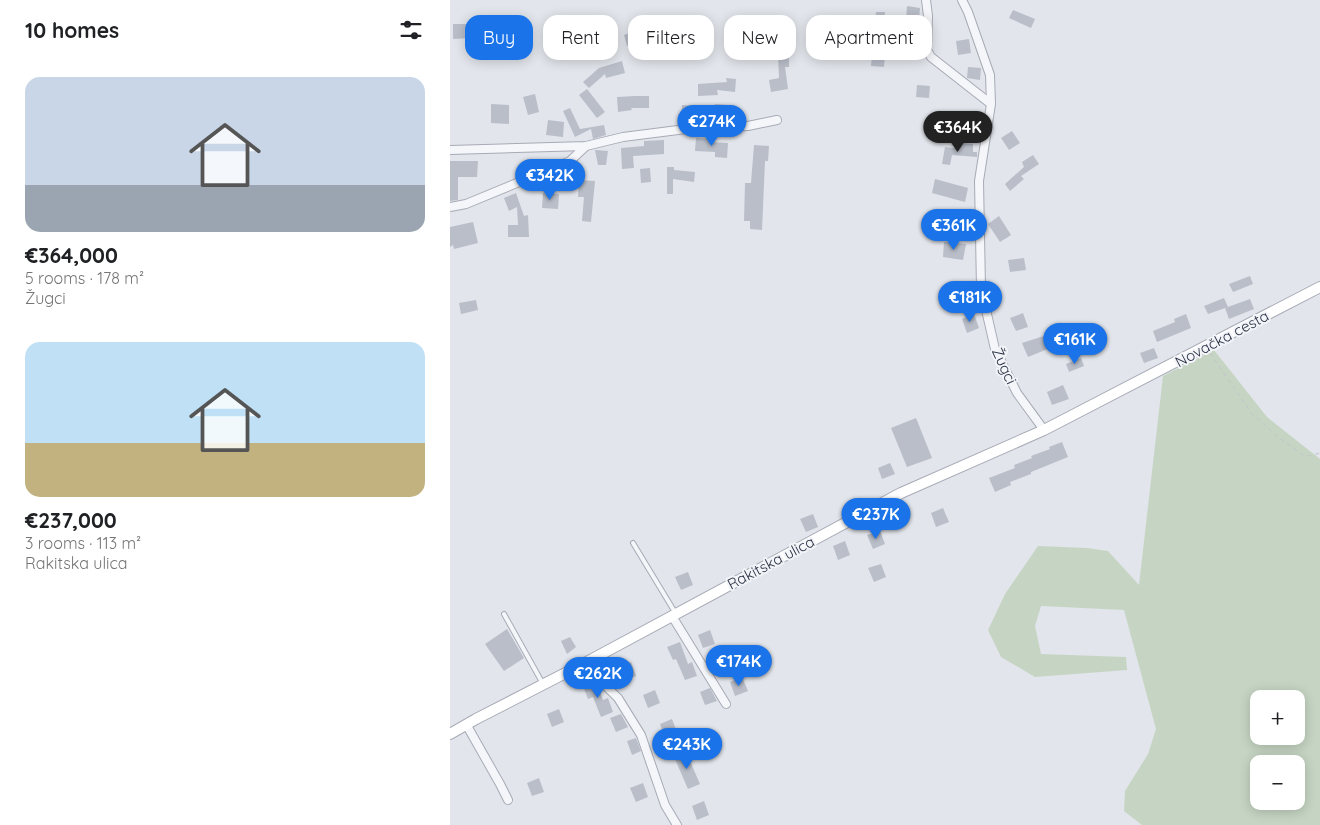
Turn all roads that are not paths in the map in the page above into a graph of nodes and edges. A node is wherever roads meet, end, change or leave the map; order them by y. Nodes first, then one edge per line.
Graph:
1 (926, 0) edge
2 (962, 0) edge
3 (991, 104) junction
4 (777, 120) dead end
5 (450, 141) edge
6 (586, 146) junction
7 (454, 150) edge
8 (450, 207) edge
9 (1320, 287) edge
10 (1124, 390) joint
11 (1044, 430) junction
12 (634, 544) dead end
13 (504, 614) dead end
14 (674, 615) junction
15 (583, 664) junction
16 (543, 684) junction
17 (726, 704) dead end
18 (466, 724) junction
19 (450, 734) edge
20 (508, 800) dead end
21 (677, 825) edge

1 - 3 street
2 - 3 street, Žugci
3 - 11 street, Žugci
4 - 6 street
5 - 7 street
6 - 7 street
6 - 8 street
9 - 10 street, Novačka cesta
10 - 11 street, Rakitska ulica
11 - 14 street, Rakitska ulica
12 - 14 lane
13 - 16 lane
14 - 15 street, Rakitska ulica
14 - 17 street
15 - 16 street, Rakitska ulica
15 - 21 street
16 - 18 street, Rakitska ulica
18 - 19 street, Rakitska ulica
18 - 20 street

